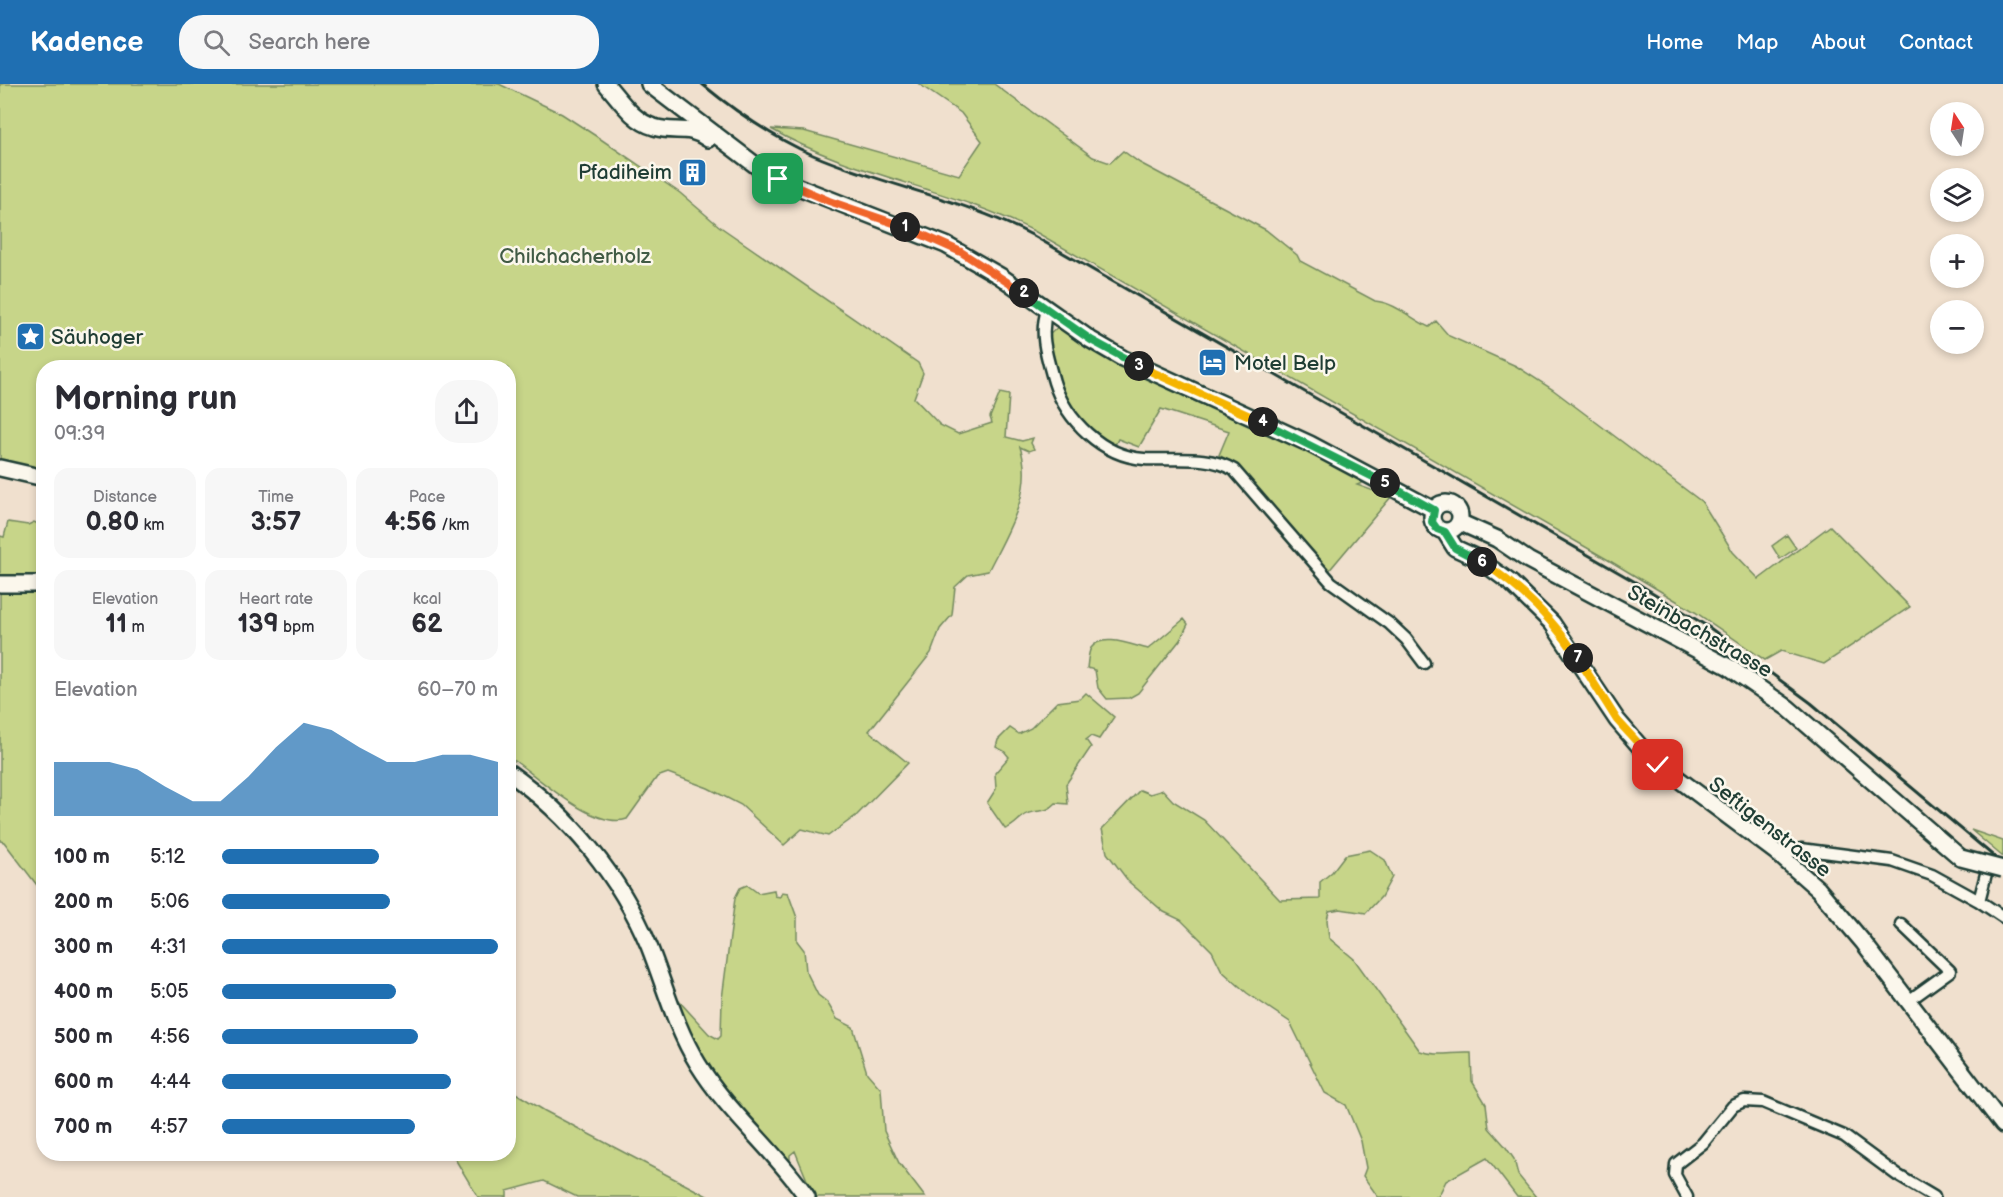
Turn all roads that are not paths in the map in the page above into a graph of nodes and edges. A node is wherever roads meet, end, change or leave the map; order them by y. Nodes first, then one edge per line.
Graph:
1 (606, 84) edge
2 (649, 84) edge
3 (758, 167) junction
4 (1047, 310) junction
5 (0, 468) edge
6 (36, 476) edge
7 (1434, 510) junction
8 (1459, 522) junction
9 (1445, 532) junction
10 (0, 584) edge
11 (36, 584) edge
12 (1424, 663) dead end
13 (516, 779) edge
14 (1783, 858) junction
15 (1993, 870) edge
16 (1979, 901) junction
17 (2003, 917) edge
18 (1901, 924) dead end
19 (1907, 1002) junction
20 (2003, 1125) edge
21 (807, 1197) edge
22 (1688, 1197) edge
23 (1934, 1197) edge

1 - 3 main road
2 - 3 main road
3 - 4 main road, Steinbachstrasse
4 - 7 main road, Steinbachstrasse
4 - 12 street
5 - 6 main road
7 - 8 main road, Steinbachstrasse
7 - 9 main road
8 - 9 main road
8 - 15 main road, Steinbachstrasse, bridge
9 - 14 main road, Seftigenstrasse
10 - 11 main road
13 - 21 main road
14 - 16 street
14 - 19 main road, Seftigenstrasse
15 - 16 street, Steinbachstrasse
16 - 17 street
18 - 19 street
19 - 20 main road, Seftigenstrasse
22 - 23 street

